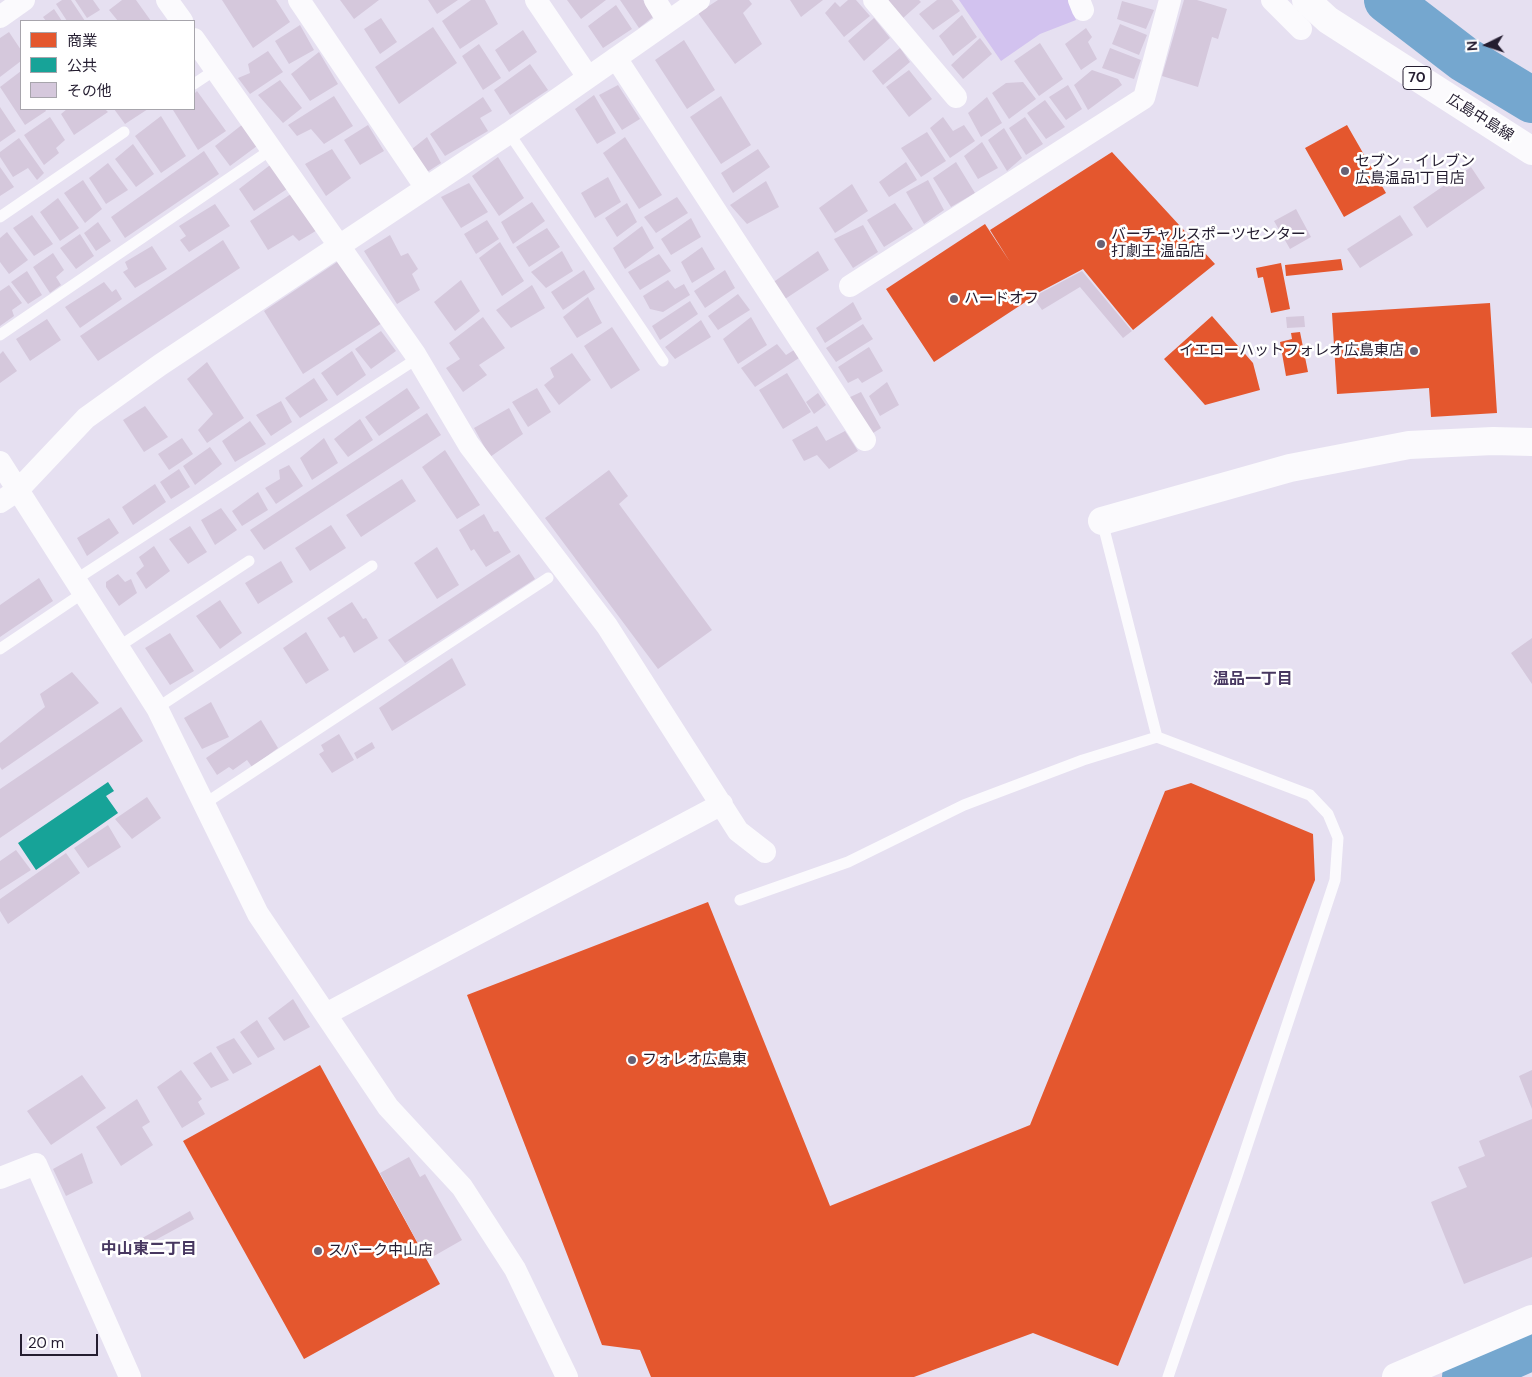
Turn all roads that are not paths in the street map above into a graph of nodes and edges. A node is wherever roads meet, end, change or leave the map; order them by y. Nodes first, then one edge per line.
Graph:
1 (24, 0) edge
2 (299, 0) edge
3 (536, 0) edge
4 (655, 0) edge
5 (699, 0) edge
6 (874, 0) edge
7 (1170, 0) edge
8 (1272, 0) edge
9 (1306, 0) edge
10 (0, 17) edge
11 (668, 21) junction
12 (1300, 29) dead end
13 (195, 39) edge
14 (616, 58) junction
15 (216, 70) junction
16 (588, 77) junction
17 (195, 83) edge
18 (956, 97) dead end
19 (124, 132) dead end
20 (509, 133) junction
21 (272, 149) junction
22 (1532, 150) edge
23 (426, 188) junction
24 (0, 217) edge
25 (339, 246) junction
26 (850, 286) dead end
27 (0, 335) edge
28 (418, 358) junction
29 (662, 361) dead end
30 (865, 440) dead end
31 (1532, 442) edge
32 (0, 462) edge
33 (9, 496) edge
34 (1102, 520) joint
35 (249, 561) dead end
36 (372, 566) dead end
37 (548, 578) dead end
38 (79, 586) junction
39 (118, 647) junction
40 (0, 649) edge
41 (157, 708) junction
42 (1157, 737) junction
43 (204, 804) junction
44 (722, 804) junction
45 (765, 852) dead end
46 (740, 900) dead end
47 (326, 1014) junction
48 (0, 1178) edge
49 (1532, 1320) edge
50 (130, 1377) edge
51 (566, 1377) edge
52 (1168, 1377) edge
53 (1396, 1377) edge

1 - 10 street
2 - 23 street
3 - 16 street
4 - 11 street
5 - 11 street
6 - 18 street
7 - 26 street
8 - 12 street
9 - 22 street, 広島中島線 / 70
11 - 14 street
13 - 15 street
14 - 16 street
14 - 30 street
15 - 17 lane
15 - 21 street
16 - 20 street
19 - 24 lane
20 - 23 street
20 - 29 lane
21 - 25 street
21 - 27 lane
23 - 25 street
25 - 28 street
25 - 33 street
28 - 38 lane
28 - 44 street
31 - 34 street
32 - 33 street
33 - 38 street
34 - 42 lane
35 - 39 lane
36 - 41 lane
37 - 43 lane
38 - 39 street
38 - 40 lane
39 - 41 street
41 - 43 street
42 - 46 lane
42 - 52 lane
43 - 47 street
44 - 45 street
44 - 47 street
47 - 51 street
48 - 50 street
49 - 53 street

